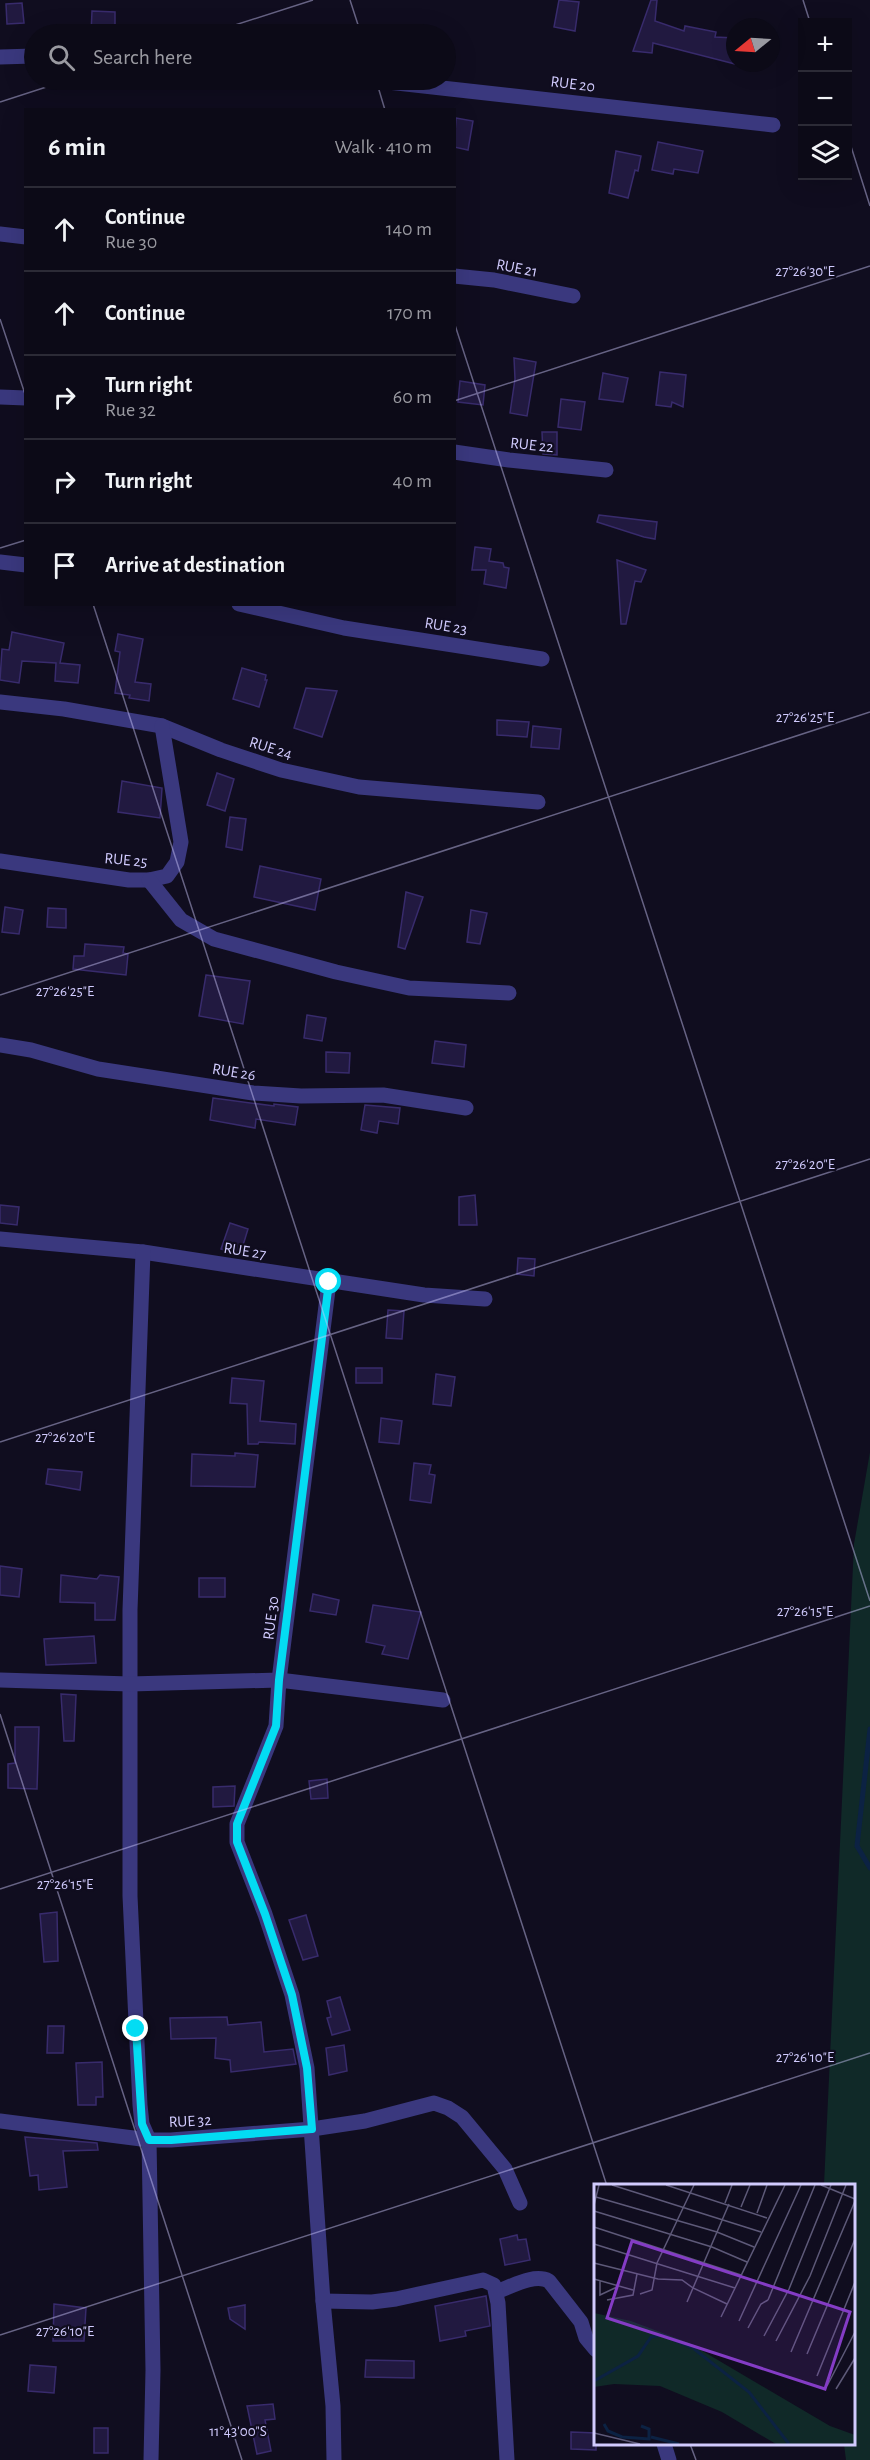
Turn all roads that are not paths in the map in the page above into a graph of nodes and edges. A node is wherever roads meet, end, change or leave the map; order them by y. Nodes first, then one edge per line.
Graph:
1 (24, 56) edge
2 (0, 57) edge
3 (456, 90) edge
4 (773, 125) dead end
5 (0, 234) edge
6 (24, 237) edge
7 (456, 276) edge
8 (573, 296) dead end
9 (0, 397) edge
10 (24, 398) edge
11 (456, 452) edge
12 (606, 470) dead end
13 (0, 562) edge
14 (24, 565) edge
15 (248, 606) edge
16 (542, 659) dead end
17 (0, 702) edge
18 (162, 726) junction
19 (538, 802) dead end
20 (0, 861) edge
21 (149, 880) junction
22 (509, 993) dead end
23 (0, 1045) edge
24 (466, 1108) dead end
25 (0, 1239) edge
26 (143, 1252) junction
27 (329, 1282) junction
28 (485, 1299) dead end
29 (0, 1680) edge
30 (279, 1680) junction
31 (130, 1684) junction
32 (443, 1700) dead end
33 (0, 2121) edge
34 (312, 2129) junction
35 (149, 2140) junction
36 (520, 2203) dead end
37 (496, 2292) junction
38 (323, 2301) junction
39 (594, 2347) edge
40 (664, 2445) edge
41 (510, 2456) edge
42 (151, 2460) edge
43 (334, 2460) edge
44 (669, 2460) edge

1 - 2 street
3 - 4 street, RUE 20
5 - 6 street
7 - 8 street, RUE 21
9 - 10 street
11 - 12 street, RUE 22
13 - 14 street
15 - 16 street, RUE 23
17 - 18 street, RUE 24
18 - 19 street, RUE 24
18 - 21 street, RUE 25
20 - 21 street, RUE 25
21 - 22 street
23 - 24 street, RUE 26
25 - 26 street, RUE 27
26 - 27 street, RUE 27
26 - 31 street
27 - 28 street, RUE 27
27 - 30 street, RUE 30
29 - 31 street
30 - 31 street
30 - 32 street
30 - 34 street, RUE 30
31 - 35 street
33 - 35 street, RUE 32
34 - 35 street, RUE 32
34 - 36 street, RUE 32
34 - 38 street, RUE 30
35 - 42 street
37 - 38 street
37 - 39 street
37 - 41 street
38 - 43 street, RUE 30
40 - 44 street

